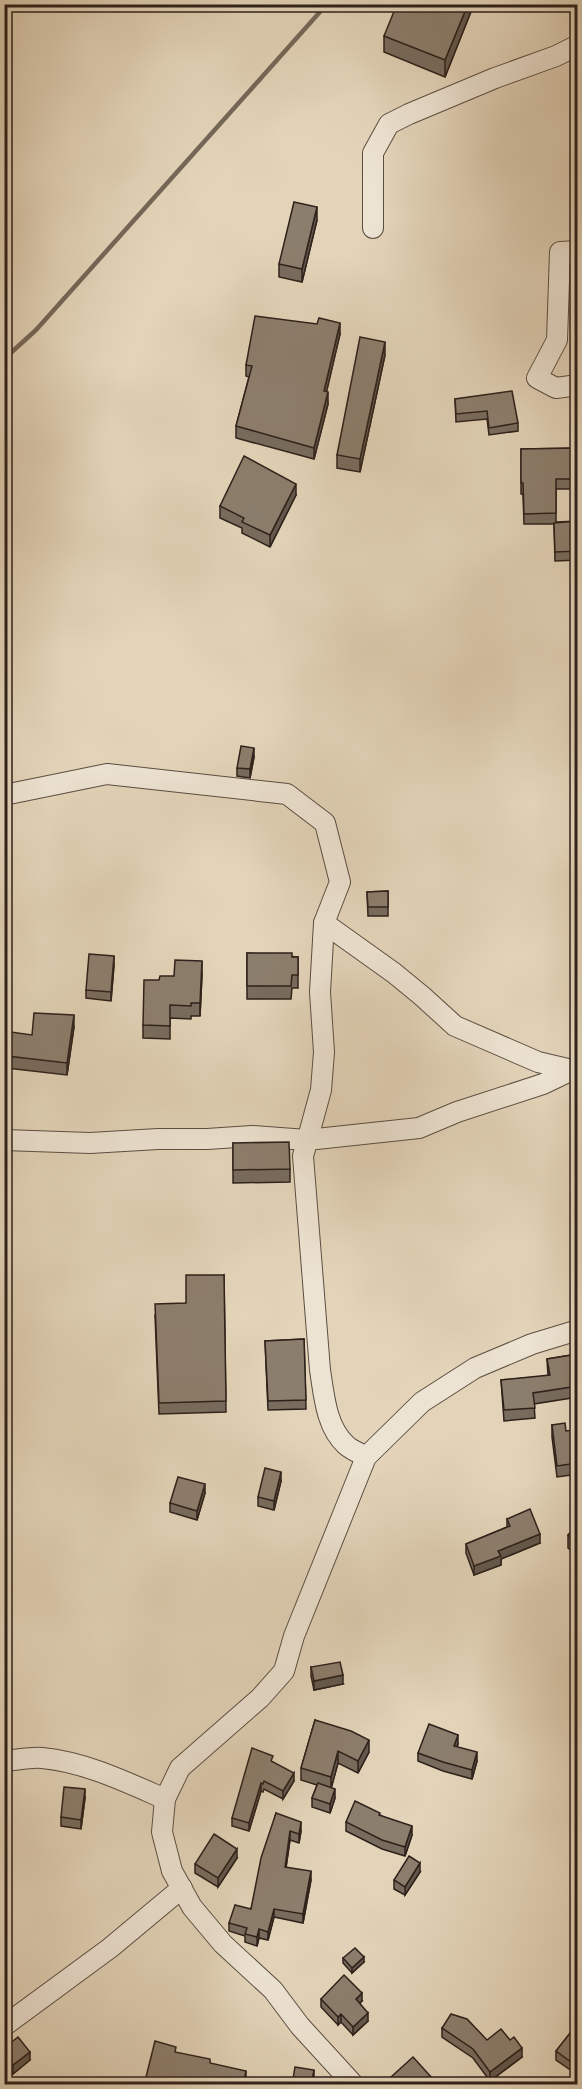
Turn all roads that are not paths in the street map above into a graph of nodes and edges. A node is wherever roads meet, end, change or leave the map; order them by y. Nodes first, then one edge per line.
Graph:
1 (578, 45) edge
2 (373, 228) dead end
3 (578, 251) edge
4 (578, 385) edge
5 (4, 795) edge
6 (324, 923) junction
7 (575, 1071) edge
8 (4, 1140) edge
9 (307, 1140) junction
10 (578, 1330) edge
11 (366, 1457) junction
12 (4, 1761) edge
13 (165, 1799) junction
14 (182, 1888) junction
15 (4, 2026) edge
16 (353, 2085) edge

1 - 2 street
3 - 4 street
5 - 6 street
6 - 7 street
6 - 9 street
7 - 9 street
8 - 9 street
9 - 11 street
10 - 11 street
11 - 13 street
12 - 13 street
13 - 14 street
14 - 15 street
14 - 16 street

